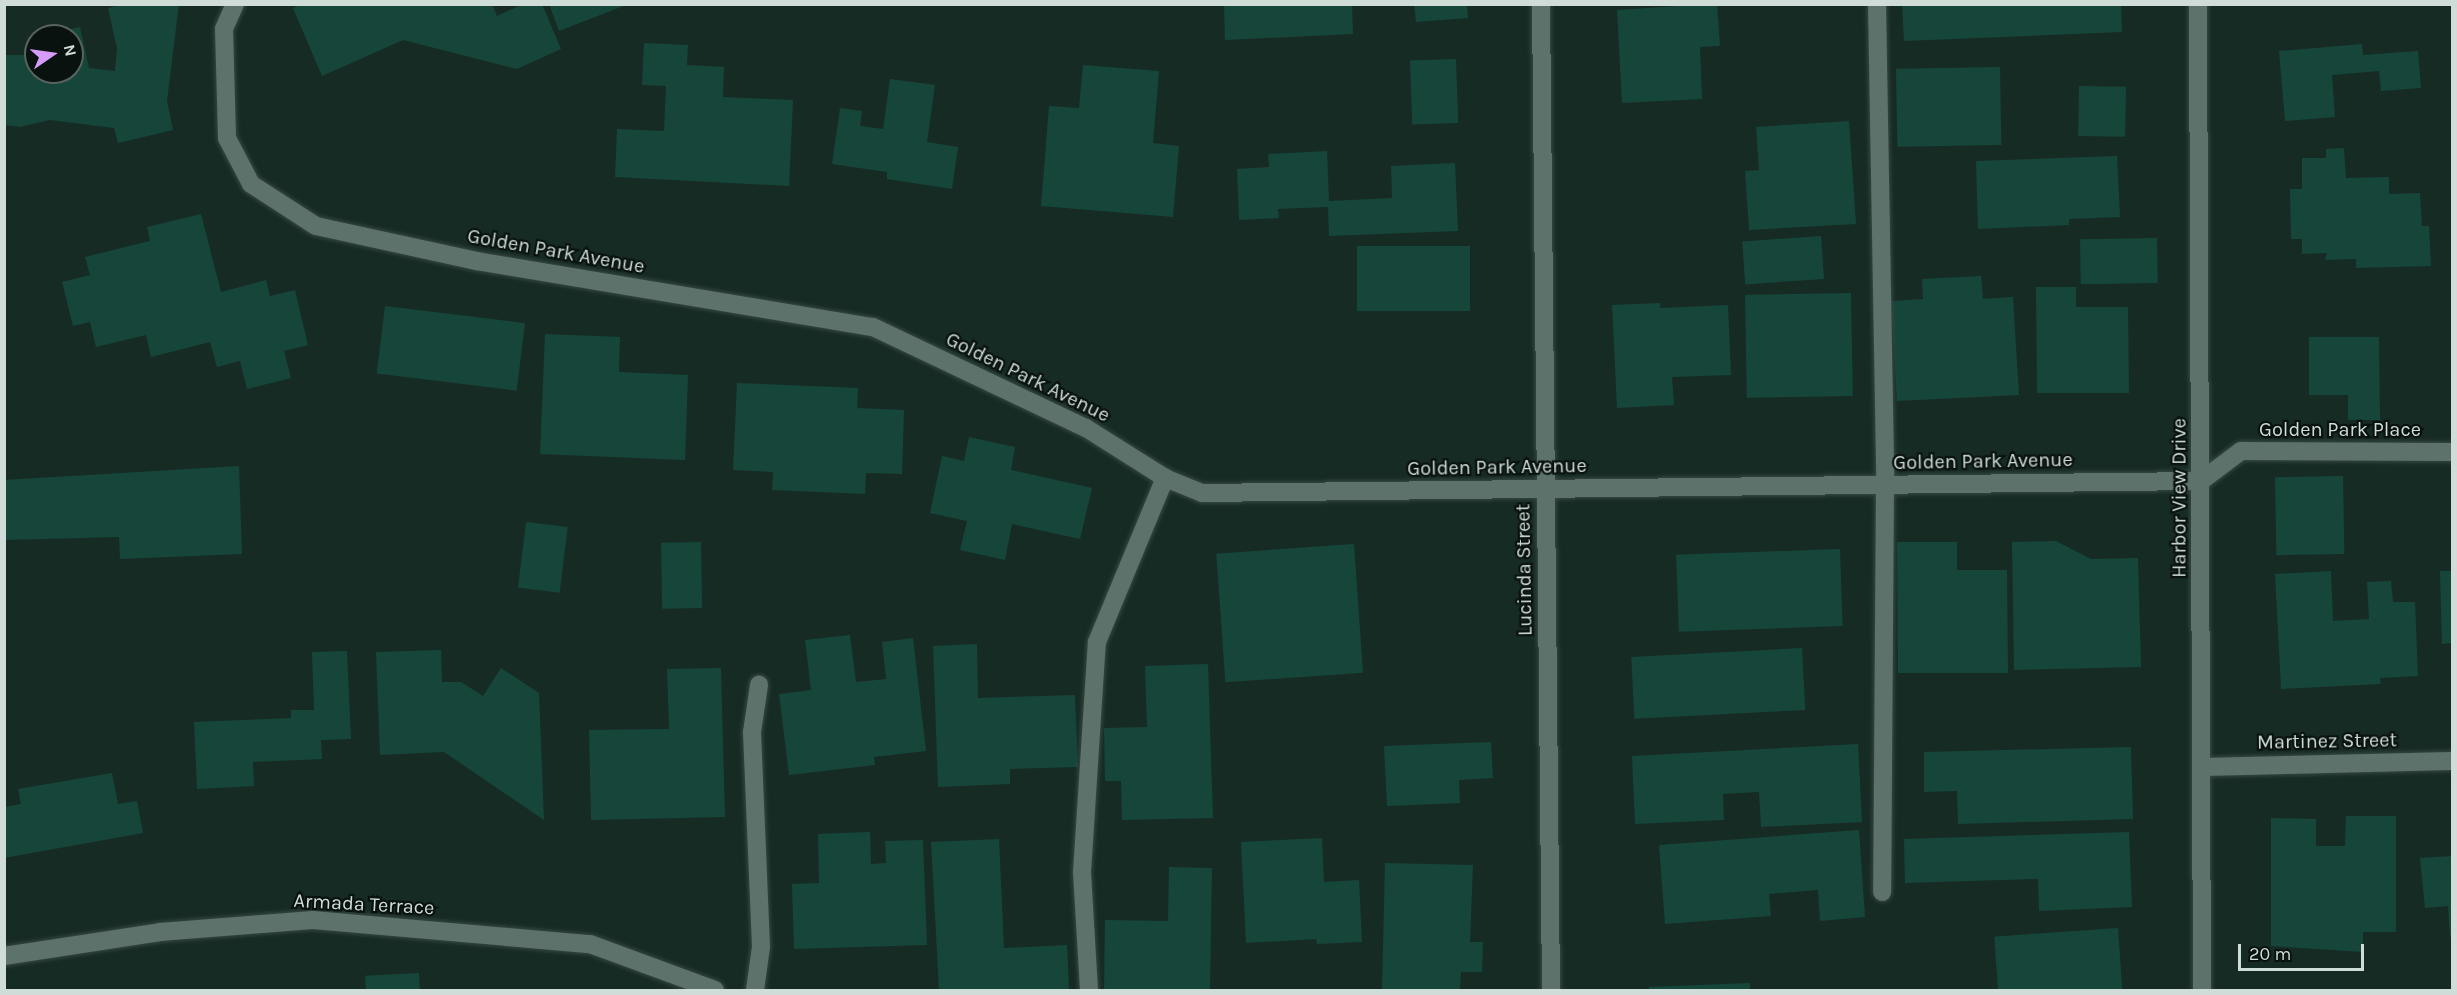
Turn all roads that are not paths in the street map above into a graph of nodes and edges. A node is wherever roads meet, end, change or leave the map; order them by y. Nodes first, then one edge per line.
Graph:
1 (235, 4) edge
2 (1540, 4) edge
3 (1877, 4) edge
4 (2198, 4) edge
5 (2452, 452) edge
6 (1165, 478) junction
7 (2201, 481) junction
8 (1885, 485) junction
9 (1546, 489) junction
10 (759, 686) dead end
11 (2452, 761) edge
12 (2202, 767) junction
13 (1882, 892) dead end
14 (4, 956) edge
15 (715, 990) edge
16 (755, 990) edge
17 (1089, 990) edge
18 (1551, 990) edge
19 (2202, 990) edge

1 - 6 street, Golden Park Avenue
2 - 9 street, Lucinda Street
3 - 8 street
4 - 7 street, Harbor View Drive
5 - 7 street, Golden Park Place
6 - 9 street, Golden Park Avenue
6 - 17 street
7 - 8 street, Golden Park Avenue
7 - 12 street, Harbor View Drive
8 - 9 street, Golden Park Avenue
8 - 13 street
9 - 18 street, Lucinda Street
10 - 16 street
11 - 12 street, Martinez Street
12 - 19 street, Harbor View Drive
14 - 15 street, Armada Terrace

